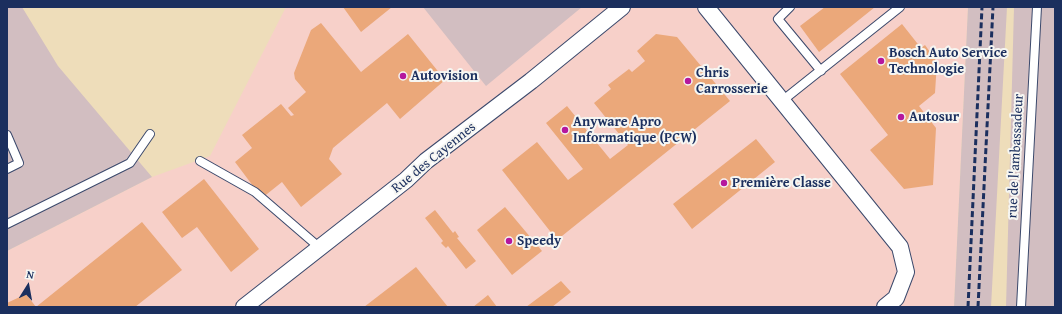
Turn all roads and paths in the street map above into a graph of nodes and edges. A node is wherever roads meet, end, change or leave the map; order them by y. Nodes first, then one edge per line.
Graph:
1 (622, 7) edge
2 (706, 7) edge
3 (790, 7) edge
4 (900, 7) edge
5 (1037, 7) edge
6 (821, 71) junction
7 (782, 102) junction
8 (150, 134) dead end
9 (7, 135) edge
10 (200, 161) dead end
11 (7, 169) edge
12 (7, 224) edge
13 (320, 248) junction
14 (244, 307) edge
15 (885, 307) edge
16 (1021, 307) edge

1 - 13 street, Rue des Cayennes
2 - 7 street
3 - 6 lane
4 - 6 lane
5 - 16 lane, rue de l'ambassadeur
6 - 7 lane
7 - 15 street
8 - 12 lane
9 - 11 lane
10 - 13 lane
13 - 14 street, Rue des Cayennes

